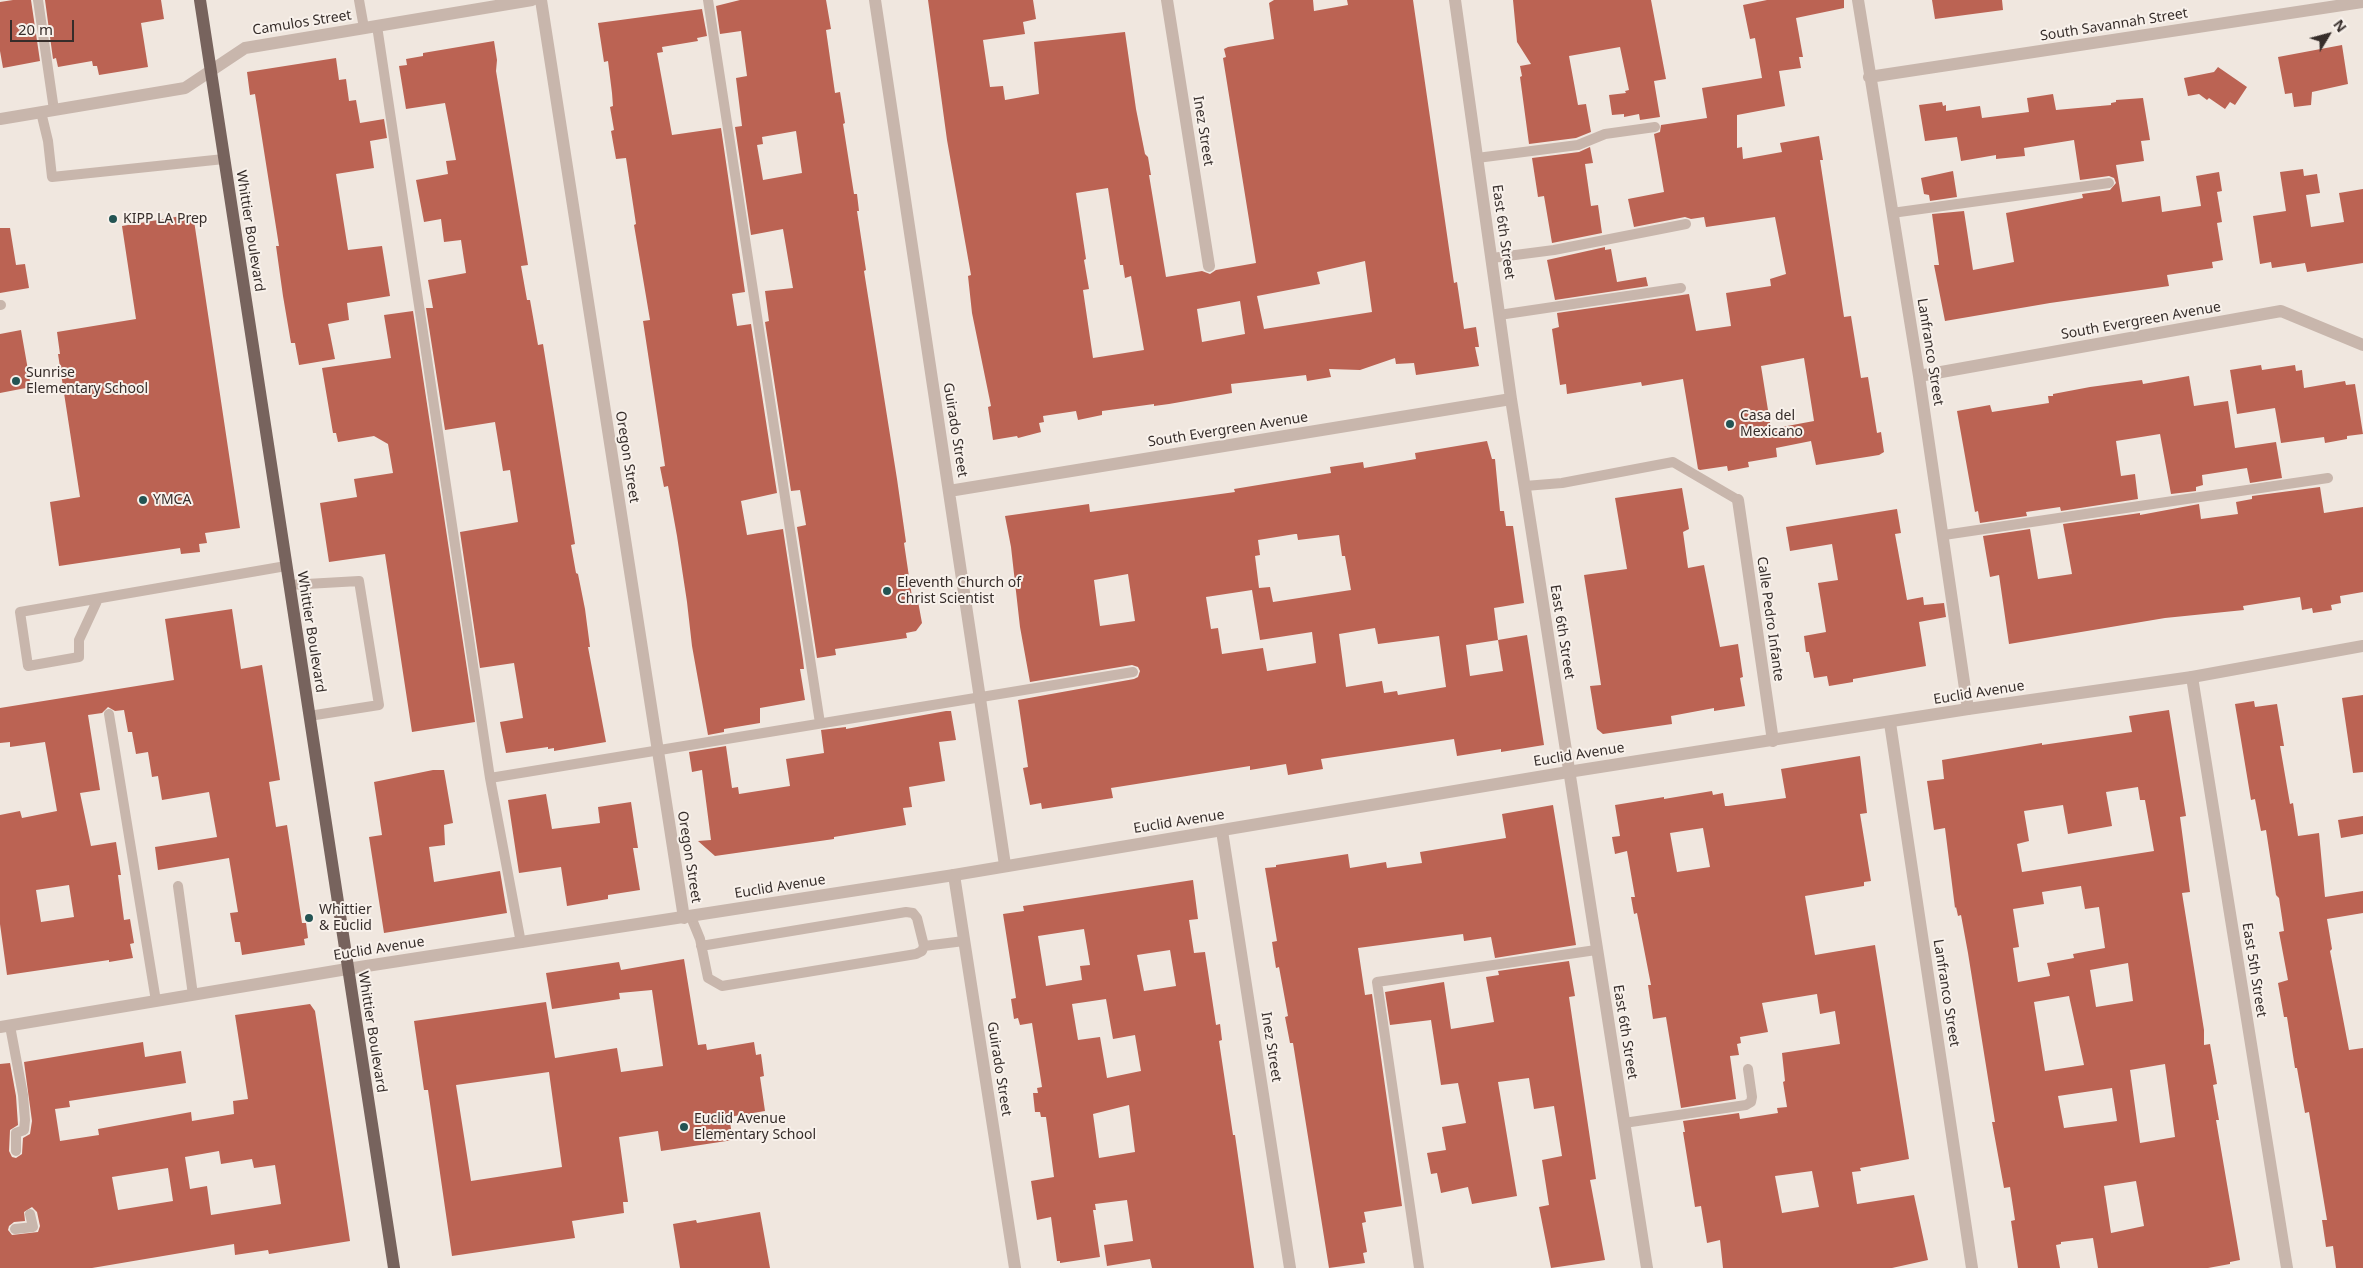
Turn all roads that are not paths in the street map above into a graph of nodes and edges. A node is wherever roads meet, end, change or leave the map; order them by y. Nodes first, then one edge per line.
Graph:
1 (38, 0) edge
2 (200, 0) edge
3 (359, 0) edge
4 (532, 0) edge
5 (541, 0) edge
6 (708, 0) edge
7 (875, 0) edge
8 (1167, 0) edge
9 (1454, 0) edge
10 (1858, 0) edge
11 (2363, 2) edge
12 (370, 27) junction
13 (210, 70) junction
14 (1869, 77) junction
15 (54, 110) junction
16 (41, 112) junction
17 (0, 119) edge
18 (1655, 127) dead end
19 (1477, 158) junction
20 (224, 159) junction
21 (2109, 183) dead end
22 (1892, 213) junction
23 (1686, 224) dead end
24 (1492, 258) junction
25 (1209, 266) dead end
26 (1681, 288) dead end
27 (1499, 315) junction
28 (2363, 345) edge
29 (1919, 376) junction
30 (1512, 399) junction
31 (2328, 478) dead end
32 (1525, 486) junction
33 (949, 491) junction
34 (1738, 500) joint
35 (1944, 535) junction
36 (286, 566) junction
37 (289, 585) junction
38 (98, 599) junction
39 (2363, 646) edge
40 (1133, 672) dead end
41 (2192, 677) junction
42 (980, 697) junction
43 (1968, 709) junction
44 (109, 714) dead end
45 (309, 716) junction
46 (820, 723) junction
47 (1890, 723) junction
48 (1773, 741) junction
49 (657, 752) junction
50 (1568, 772) junction
51 (490, 778) junction
52 (1222, 831) junction
53 (1005, 865) junction
54 (954, 874) junction
55 (178, 886) dead end
56 (687, 917) junction
57 (964, 942) junction
58 (521, 943) junction
59 (701, 946) junction
60 (924, 946) junction
61 (1596, 950) junction
62 (348, 969) junction
63 (193, 995) junction
64 (156, 1001) junction
65 (5, 1026) edge
66 (1748, 1069) dead end
67 (1624, 1123) junction
68 (16, 1151) dead end
69 (30, 1214) dead end
70 (15, 1229) dead end
71 (392, 1268) edge
72 (1015, 1268) edge
73 (1290, 1268) edge
74 (1419, 1268) edge
75 (1647, 1268) edge
76 (1972, 1268) edge
77 (2287, 1268) edge

1 - 15 lane
2 - 13 main road, Whittier Boulevard
3 - 12 lane
4 - 12 street, Camulos Street
5 - 49 street, Oregon Street
6 - 46 lane
7 - 33 street, Guirado Street
8 - 25 street, Inez Street
9 - 19 street, East 6th Street
10 - 14 street, Lanfranco Street
11 - 14 street, South Savannah Street
12 - 13 street, Camulos Street
12 - 51 lane
13 - 15 street, Camulos Street
13 - 20 main road, Whittier Boulevard
14 - 22 street, Lanfranco Street
15 - 16 street, Camulos Street
16 - 17 street, Camulos Street
16 - 20 lane
18 - 19 lane
19 - 24 street, East 6th Street
20 - 36 main road, Whittier Boulevard
21 - 22 lane
22 - 29 street, Lanfranco Street
23 - 24 lane
24 - 27 street, East 6th Street
26 - 27 lane
27 - 30 street, East 6th Street
28 - 29 street, South Evergreen Avenue
29 - 35 street, Lanfranco Street
30 - 32 street, East 6th Street
30 - 33 street, South Evergreen Avenue
31 - 35 lane
32 - 34 lane
32 - 50 street, East 6th Street
33 - 42 street, Guirado Street
34 - 48 street, Calle Pedro Infante
35 - 43 street, Lanfranco Street
36 - 37 main road, Whittier Boulevard
36 - 38 lane
37 - 45 main road, Whittier Boulevard
37 - 45 lane
38 - 38 lane
39 - 41 street, Euclid Avenue
40 - 42 lane
41 - 43 street, Euclid Avenue
41 - 77 street, East 5th Street
42 - 46 lane
42 - 53 street, Guirado Street
43 - 47 street, Euclid Avenue
44 - 64 lane
45 - 62 main road, Whittier Boulevard
46 - 49 lane
47 - 48 street, Euclid Avenue
47 - 76 street, Lanfranco Street
48 - 50 street, Euclid Avenue
49 - 51 lane
49 - 56 street, Oregon Street
50 - 52 street, Euclid Avenue
50 - 61 street, East 6th Street
51 - 58 lane
52 - 53 street, Euclid Avenue
52 - 73 street, Inez Street
53 - 54 street, Euclid Avenue
54 - 56 street, Euclid Avenue
54 - 57 street, Guirado Street
55 - 63 lane
56 - 58 street, Euclid Avenue
56 - 59 lane
57 - 60 lane
57 - 72 street, Guirado Street
58 - 62 street, Euclid Avenue
59 - 60 lane
59 - 60 lane
61 - 67 street, East 6th Street
61 - 74 lane
62 - 63 street, Euclid Avenue
62 - 71 main road, Whittier Boulevard
63 - 64 street, Euclid Avenue
64 - 65 street, Euclid Avenue
65 - 68 lane
66 - 67 lane
67 - 75 street, East 6th Street
69 - 70 lane

